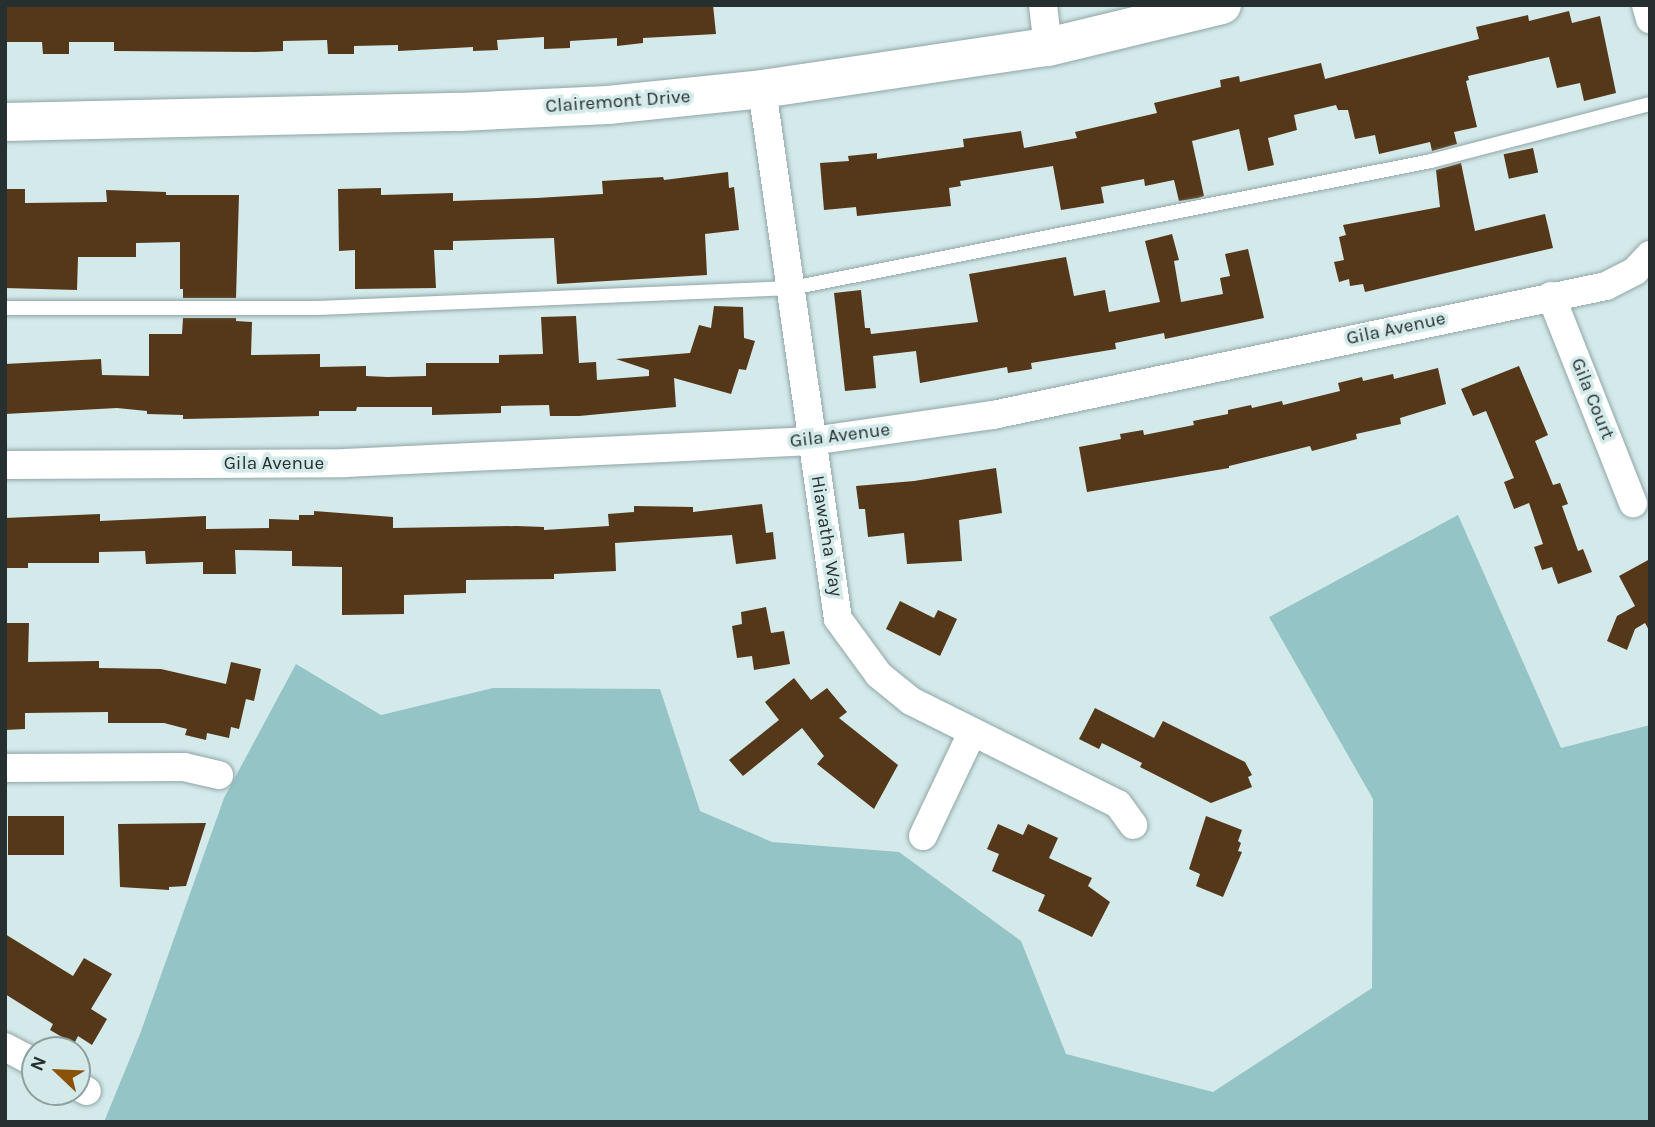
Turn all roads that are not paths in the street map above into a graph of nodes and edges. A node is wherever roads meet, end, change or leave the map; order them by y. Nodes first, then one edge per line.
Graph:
1 (1043, 5) edge
2 (1222, 5) edge
3 (1646, 5) edge
4 (1650, 19) edge
5 (1048, 47) junction
6 (762, 89) junction
7 (1650, 104) edge
8 (5, 122) edge
9 (1650, 255) edge
10 (792, 288) junction
11 (1551, 296) junction
12 (5, 307) edge
13 (812, 441) junction
14 (5, 466) edge
15 (1633, 503) dead end
16 (972, 733) junction
17 (5, 768) edge
18 (219, 775) dead end
19 (1133, 825) dead end
20 (923, 836) dead end
21 (5, 1047) edge
22 (21, 1056) edge

1 - 5 street
2 - 5 main road, Clairemont Drive
3 - 4 street
5 - 6 main road, Clairemont Drive
6 - 8 main road, Clairemont Drive
6 - 10 street, Hiawatha Way
7 - 10 lane
9 - 11 street, Gila Avenue
10 - 12 lane
10 - 13 street, Hiawatha Way
11 - 13 street, Gila Avenue
11 - 15 street, Gila Court
13 - 14 street, Gila Avenue
13 - 16 street, Hiawatha Way
16 - 19 street, Hiawatha Way
16 - 20 street
17 - 18 street
21 - 22 street

